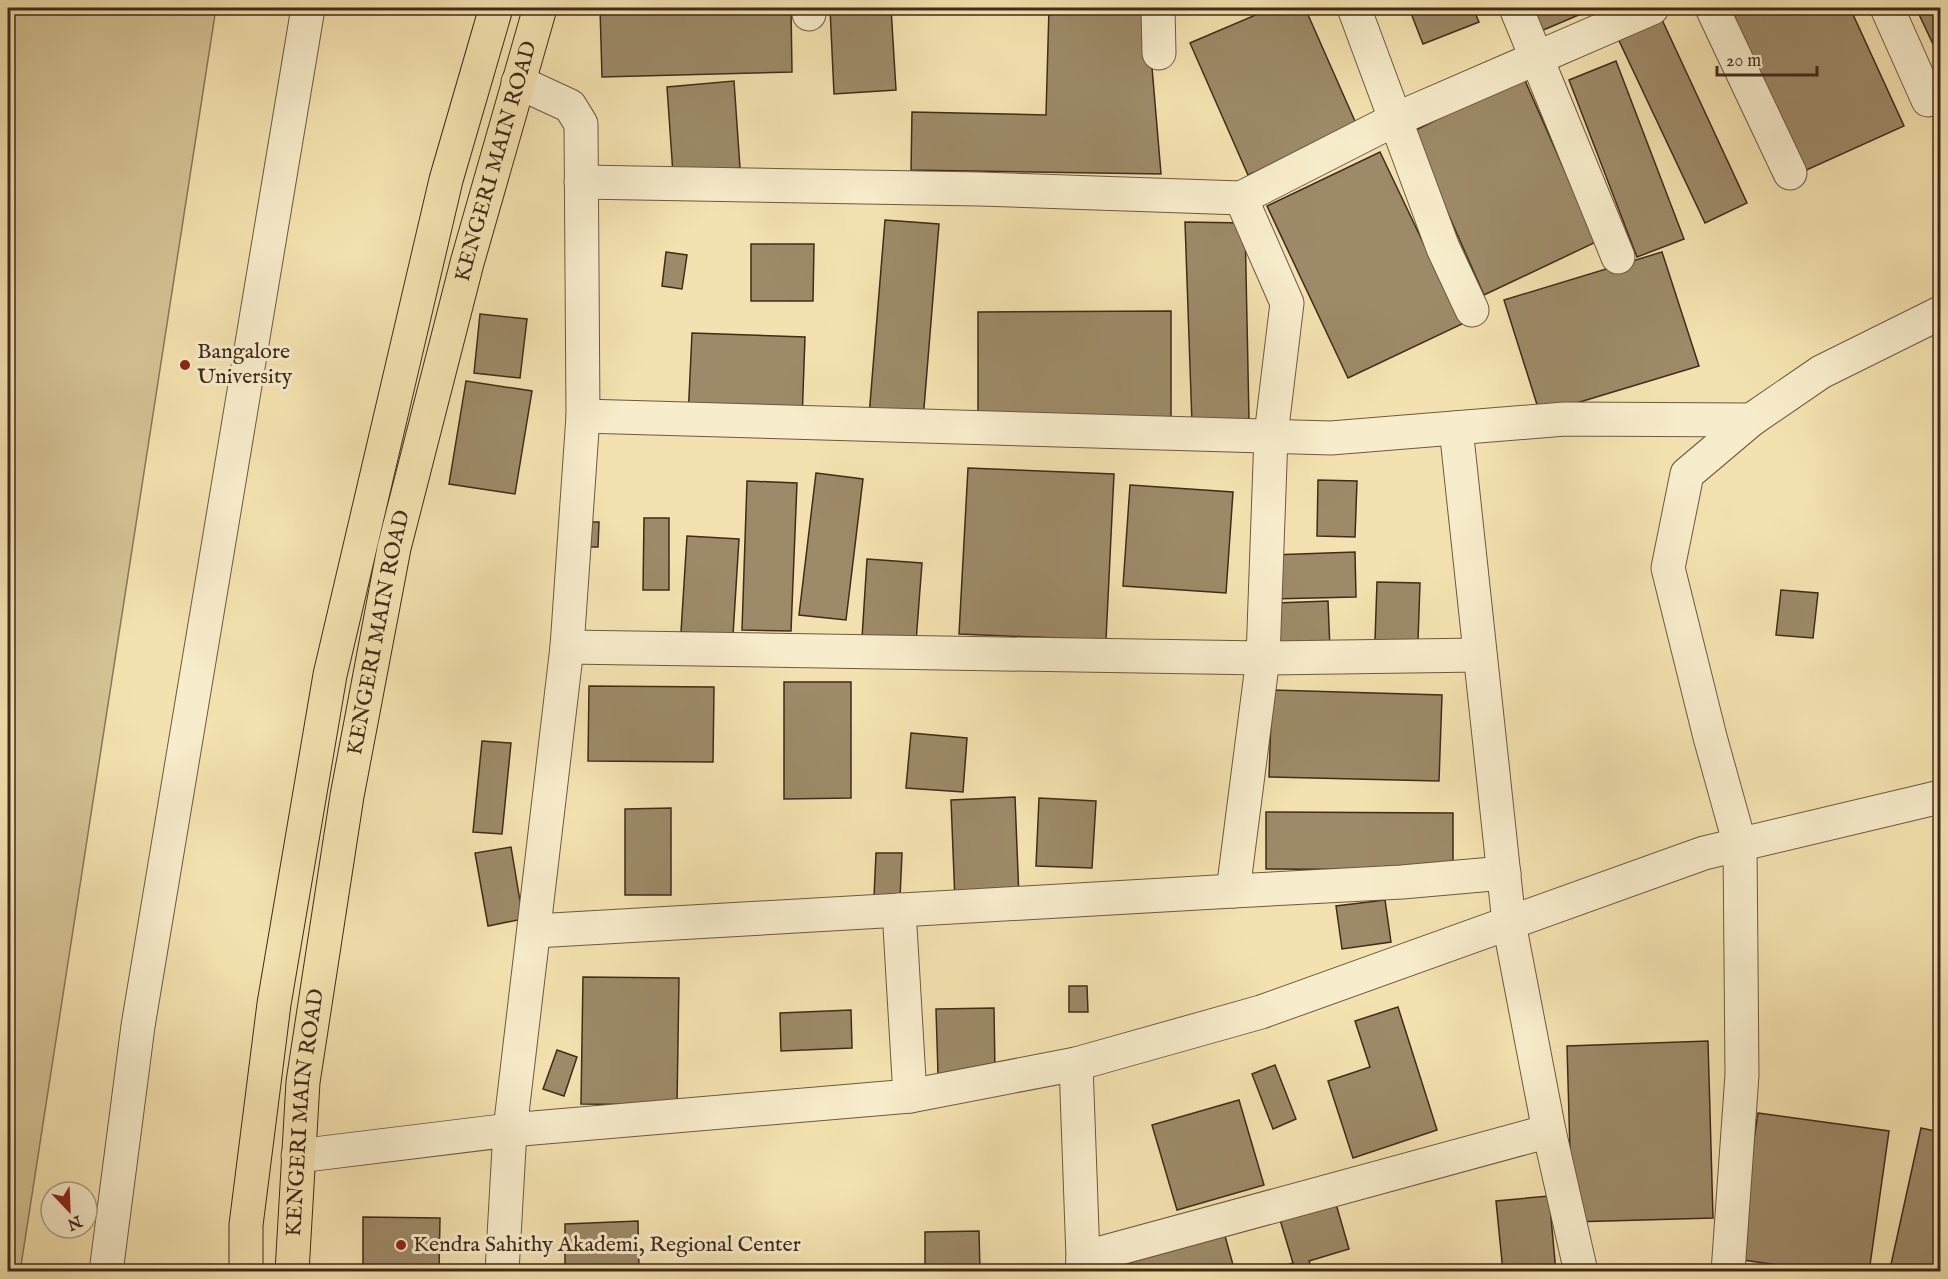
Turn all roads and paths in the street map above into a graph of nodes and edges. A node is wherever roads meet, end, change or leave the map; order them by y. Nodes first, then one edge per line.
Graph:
1 (308, 8) edge
2 (495, 8) edge
3 (540, 8) edge
4 (1158, 8) edge
5 (1354, 8) edge
6 (1516, 8) edge
7 (1652, 8) edge
8 (1712, 8) edge
9 (1887, 8) edge
10 (1159, 53) dead end
11 (1537, 58) junction
12 (518, 82) junction
13 (1928, 100) dead end
14 (1394, 120) junction
15 (1790, 172) dead end
16 (581, 182) junction
17 (1241, 198) junction
18 (1618, 257) dead end
19 (1472, 310) dead end
20 (1941, 313) edge
21 (583, 416) junction
22 (1751, 420) junction
23 (1456, 428) junction
24 (1271, 435) junction
25 (567, 647) junction
26 (1480, 655) junction
27 (1263, 657) junction
28 (1941, 797) edge
29 (1740, 845) junction
30 (1504, 873) junction
31 (1233, 891) junction
32 (899, 910) junction
33 (1509, 923) junction
34 (535, 931) junction
35 (1076, 1064) junction
36 (910, 1096) junction
37 (510, 1130) junction
38 (1549, 1131) junction
39 (298, 1156) junction
40 (1083, 1265) edge
41 (106, 1272) edge
42 (246, 1272) edge
43 (292, 1272) edge
44 (502, 1272) edge
45 (1581, 1272) edge
46 (1728, 1272) edge

1 - 41 street
2 - 42 main road, KENGERI MAIN ROAD
3 - 12 main road, KENGERI MAIN ROAD
4 - 10 street
5 - 14 street
6 - 11 street
7 - 11 street
8 - 15 street
9 - 13 street
11 - 14 street
11 - 18 street
12 - 16 street
12 - 39 main road, KENGERI MAIN ROAD
14 - 17 street
14 - 19 street
16 - 17 street
16 - 21 street
17 - 24 street
20 - 22 street
21 - 24 street
21 - 25 street
22 - 23 street
22 - 29 street
23 - 24 street
23 - 26 street
24 - 27 street
25 - 27 street
25 - 34 street
26 - 27 street
26 - 30 street
27 - 31 street
28 - 29 street
29 - 33 street
29 - 46 street
30 - 31 street
30 - 33 street
31 - 32 street
32 - 34 street
32 - 36 street
33 - 35 street
33 - 38 street
34 - 37 street
35 - 36 street
35 - 40 street
36 - 37 street
37 - 39 street
37 - 44 street
38 - 40 street
38 - 45 street
39 - 43 main road, KENGERI MAIN ROAD

